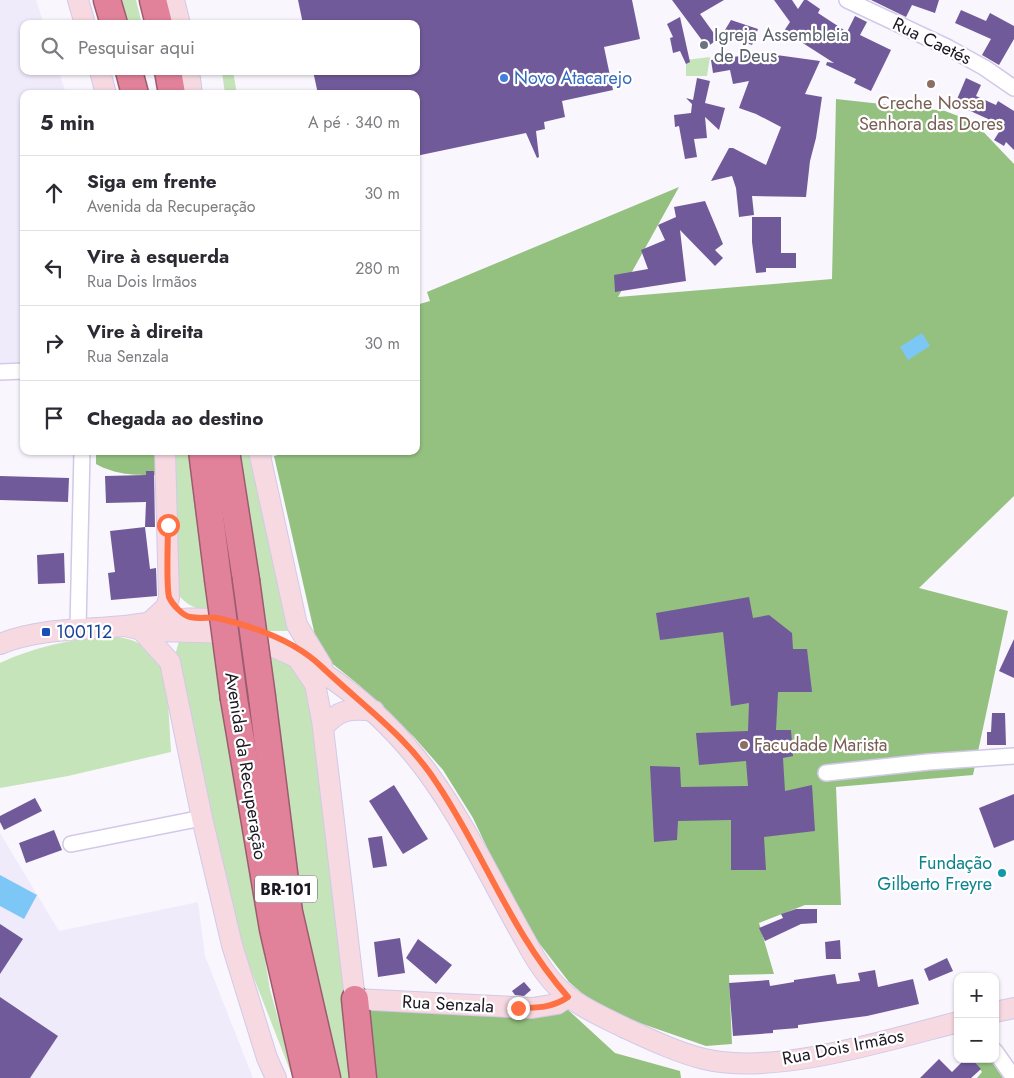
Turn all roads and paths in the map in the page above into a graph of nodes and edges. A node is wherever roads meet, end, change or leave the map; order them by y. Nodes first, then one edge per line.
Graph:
1 (78, 0) edge
2 (108, 0) edge
3 (154, 0) edge
4 (174, 0) edge
5 (847, 0) edge
6 (84, 20) edge
7 (113, 20) edge
8 (158, 20) edge
9 (179, 20) edge
10 (101, 75) edge
11 (130, 75) edge
12 (169, 75) edge
13 (190, 75) edge
14 (1014, 88) edge
15 (105, 90) edge
16 (134, 90) edge
17 (171, 90) edge
18 (191, 90) edge
19 (20, 371) edge
20 (0, 372) edge
21 (82, 455) edge
22 (165, 455) edge
23 (203, 455) edge
24 (227, 455) edge
25 (260, 455) edge
26 (169, 596) junction
27 (139, 625) junction
28 (185, 625) junction
29 (298, 626) junction
30 (78, 628) junction
31 (279, 640) junction
32 (0, 644) edge
33 (296, 657) junction
34 (170, 662) junction
35 (328, 673) junction
36 (374, 711) junction
37 (323, 728) junction
38 (1014, 756) edge
39 (826, 773) dead end
40 (202, 818) junction
41 (71, 844) dead end
42 (568, 997) junction
43 (355, 998) junction
44 (1014, 1008) edge
45 (999, 1011) edge
46 (954, 1023) edge
47 (999, 1057) edge
48 (276, 1078) edge
49 (306, 1078) edge
50 (327, 1078) edge
51 (363, 1078) edge
52 (1014, 1078) edge

1 - 6 main road
2 - 7 highway
3 - 8 highway
4 - 9 main road
5 - 14 street, Rua Caetés
10 - 15 main road
11 - 16 highway
12 - 17 highway
13 - 18 main road
19 - 20 street
21 - 30 street
22 - 26 main road
23 - 49 highway, Avenida da Recuperação / BR-101, bridge
24 - 50 highway, Avenida da Recuperação / BR-101, bridge
25 - 29 main road
26 - 27 main road
26 - 28 main road
27 - 28 main road, Rua Dois Irmãos
27 - 30 main road, Rua Dois Irmãos
27 - 34 main road
28 - 31 main road, Rua Dois Irmãos
28 - 33 main road, Rua Dois Irmãos
28 - 34 main road
29 - 31 main road
29 - 35 main road, Rua Dois Irmãos
30 - 32 main road, Rua Dois Irmãos
31 - 35 main road, Rua Dois Irmãos
33 - 35 main road, Rua Dois Irmãos
33 - 37 main road
34 - 40 main road
35 - 36 main road, Rua Dois Irmãos
36 - 37 main road
36 - 42 main road, Rua Dois Irmãos
37 - 43 main road
38 - 39 street
40 - 41 street
40 - 48 main road
42 - 43 main road, Rua Senzala
42 - 46 main road, Rua Dois Irmãos
43 - 51 highway
44 - 45 main road
47 - 52 street

